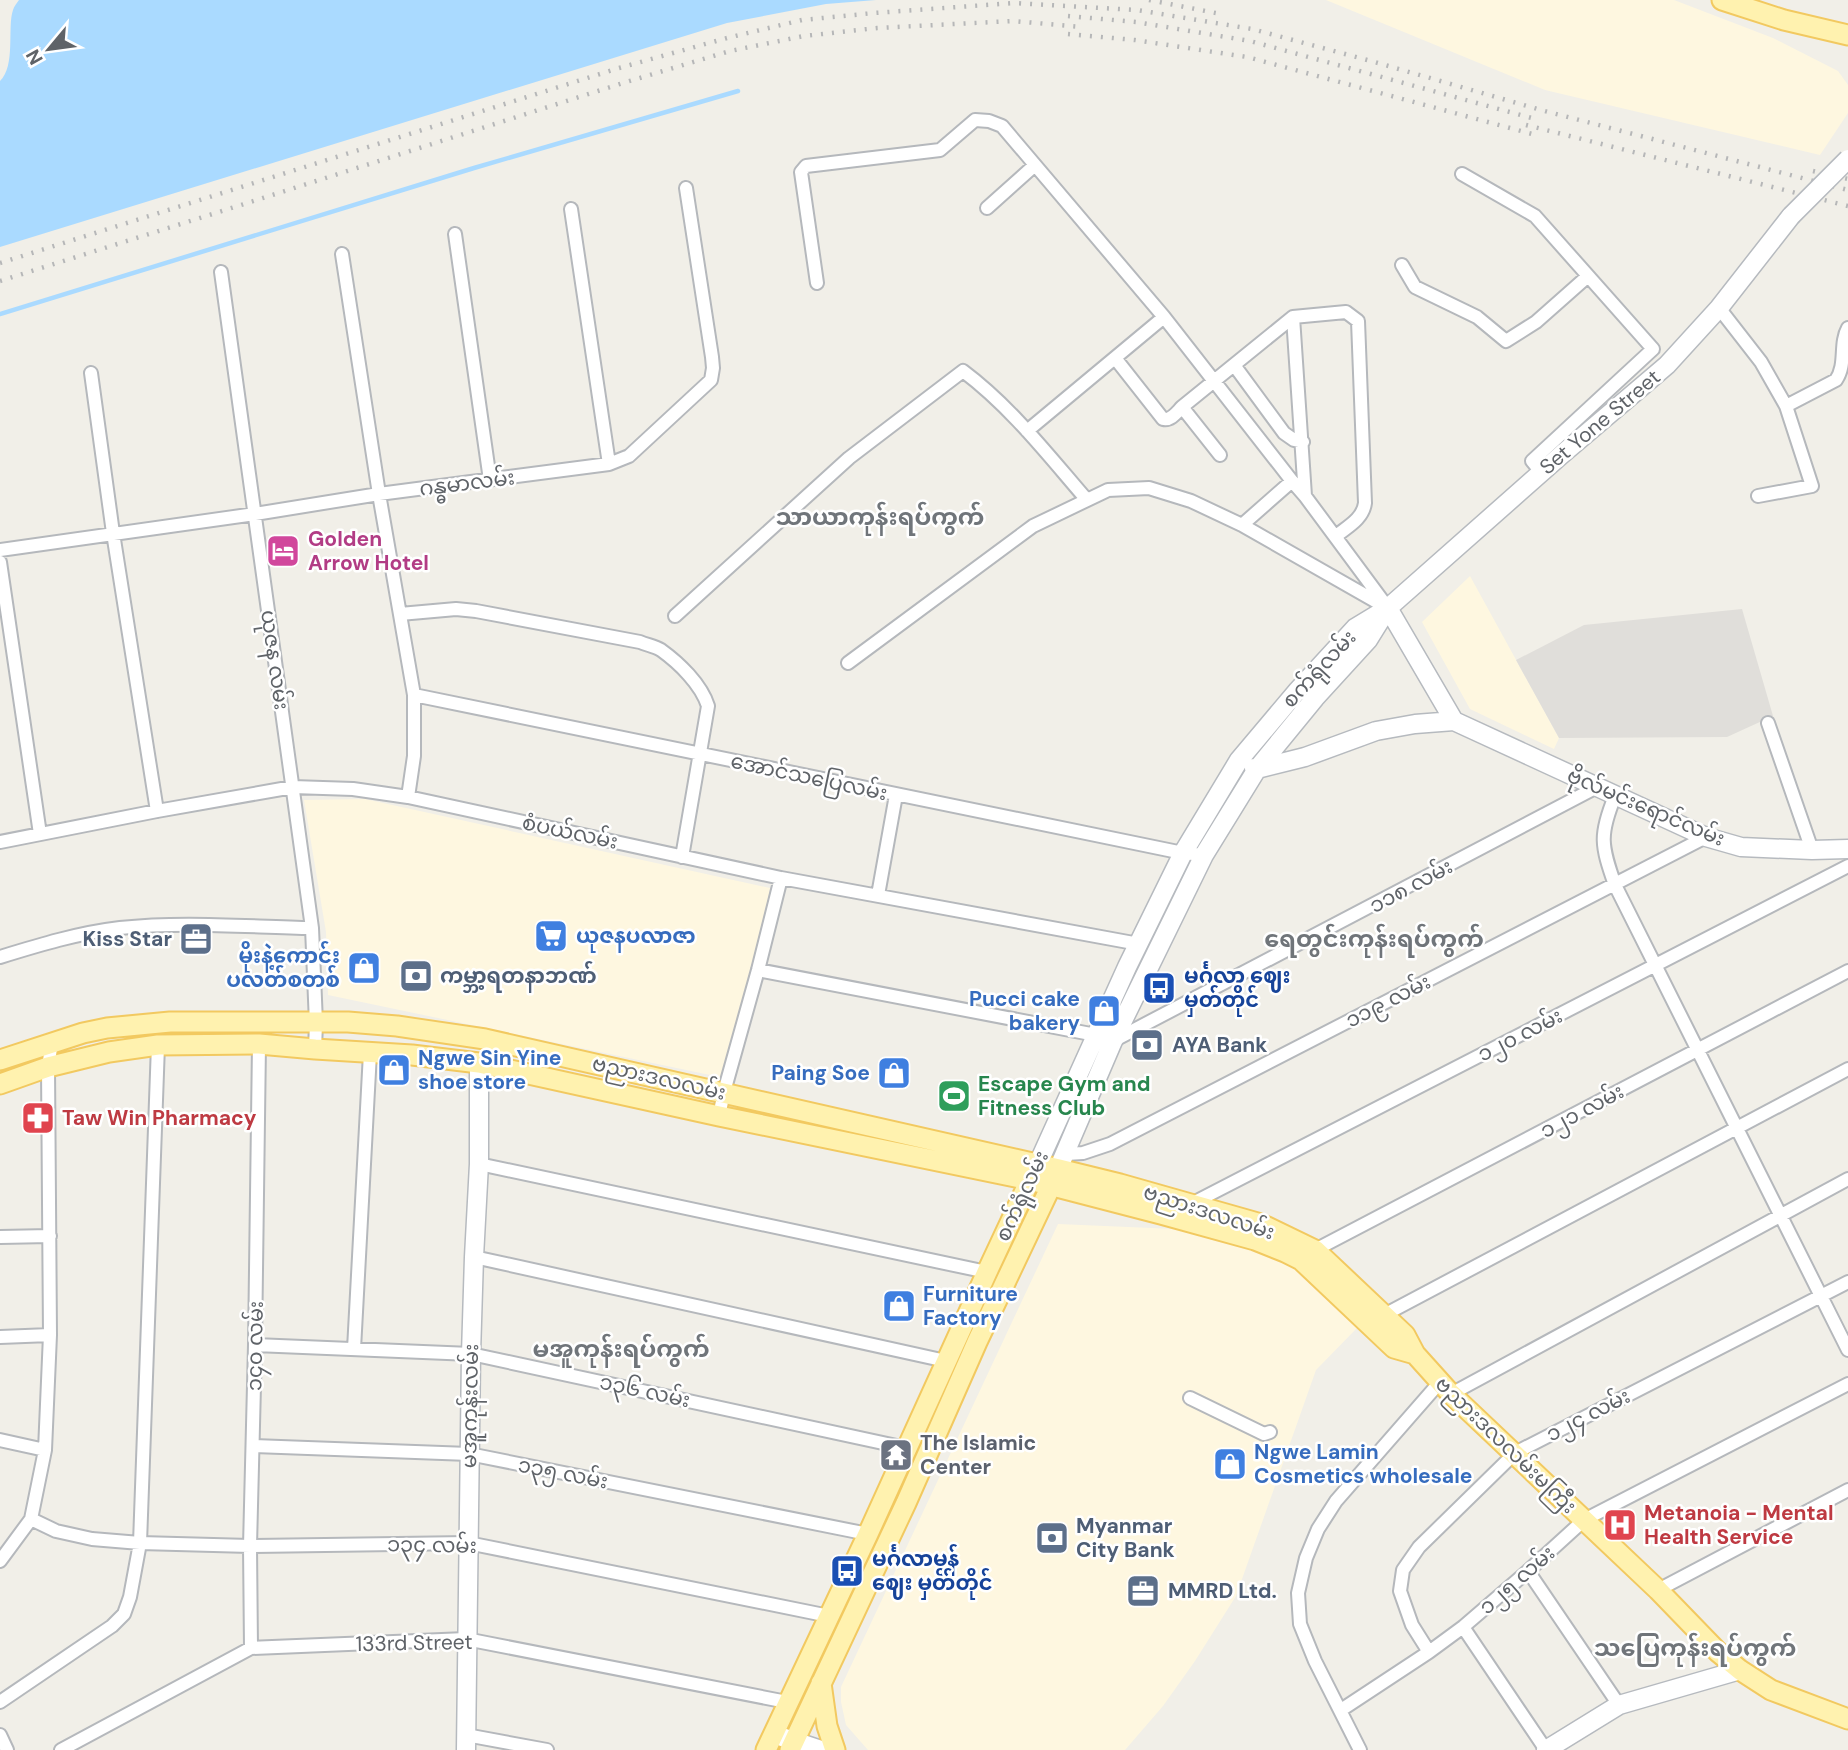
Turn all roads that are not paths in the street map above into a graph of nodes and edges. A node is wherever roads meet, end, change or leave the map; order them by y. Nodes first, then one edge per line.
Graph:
1 (1724, 0) edge
2 (1848, 35) edge
3 (1848, 159) edge
4 (1035, 165) junction
5 (1462, 174) dead end
6 (687, 188) dead end
7 (987, 208) dead end
8 (571, 209) dead end
9 (455, 233) dead end
10 (342, 254) dead end
11 (1402, 265) dead end
12 (221, 272) dead end
13 (1588, 276) junction
14 (817, 283) dead end
15 (1719, 308) junction
16 (1164, 317) junction
17 (1293, 317) junction
18 (1848, 328) edge
19 (1115, 358) junction
20 (1234, 365) junction
21 (90, 373) dead end
22 (1214, 381) junction
23 (1786, 406) junction
24 (1182, 407) junction
25 (1027, 431) junction
26 (1303, 442) junction
27 (1220, 455) dead end
28 (609, 464) junction
29 (1541, 472) junction
30 (490, 480) junction
31 (1292, 481) junction
32 (379, 494) junction
33 (1305, 496) junction
34 (1758, 496) dead end
35 (1087, 500) junction
36 (255, 514) junction
37 (1242, 525) junction
38 (113, 533) junction
39 (1336, 536) junction
40 (0, 550) edge
41 (0, 562) edge
42 (1388, 608) junction
43 (400, 614) junction
44 (675, 616) dead end
45 (848, 663) dead end
46 (414, 695) junction
47 (1454, 721) junction
48 (1768, 723) dead end
49 (700, 754) junction
50 (1239, 760) junction
51 (1256, 769) junction
52 (293, 787) junction
53 (1597, 787) junction
54 (896, 794) junction
55 (1615, 796) junction
56 (408, 797) junction
57 (157, 811) junction
58 (40, 834) junction
59 (1706, 837) junction
60 (0, 842) edge
61 (1848, 849) edge
62 (1812, 850) junction
63 (1183, 853) junction
64 (1204, 855) junction
65 (682, 857) junction
66 (1848, 866) edge
67 (781, 878) junction
68 (1615, 885) junction
69 (878, 895) junction
70 (312, 928) junction
71 (1139, 943) junction
72 (0, 957) edge
73 (1656, 965) junction
74 (758, 970) junction
75 (1848, 971) edge
76 (316, 1023) junction
77 (1096, 1035) junction
78 (1113, 1041) junction
79 (51, 1042) junction
80 (260, 1044) junction
81 (158, 1045) junction
82 (315, 1049) junction
83 (1698, 1050) junction
84 (370, 1053) junction
85 (1, 1057) edge
86 (479, 1063) junction
87 (48, 1067) junction
88 (1848, 1069) edge
89 (0, 1084) edge
90 (724, 1092) junction
91 (719, 1116) junction
92 (1737, 1128) junction
93 (479, 1164) junction
94 (1059, 1170) junction
95 (1034, 1172) junction
96 (1848, 1179) edge
97 (1191, 1205) junction
98 (1780, 1215) junction
99 (1258, 1232) junction
100 (50, 1236) junction
101 (0, 1237) edge
102 (1315, 1250) junction
103 (474, 1257) junction
104 (987, 1272) junction
105 (1848, 1282) edge
106 (1821, 1296) junction
107 (1384, 1315) junction
108 (50, 1335) junction
109 (0, 1337) edge
110 (256, 1345) junction
111 (354, 1349) junction
112 (1848, 1350) edge
113 (471, 1354) junction
114 (1416, 1354) junction
115 (946, 1361) junction
116 (1848, 1384) edge
117 (1446, 1388) junction
118 (1191, 1398) dead end
119 (1270, 1432) dead end
120 (0, 1440) edge
121 (253, 1446) junction
122 (906, 1448) junction
123 (45, 1450) junction
124 (1515, 1453) junction
125 (469, 1454) junction
126 (1848, 1490) edge
127 (31, 1519) junction
128 (1584, 1520) junction
129 (868, 1534) junction
130 (140, 1543) junction
131 (468, 1543) junction
132 (250, 1546) junction
133 (0, 1561) edge
134 (1528, 1571) junction
135 (1658, 1590) junction
136 (829, 1616) junction
137 (1463, 1627) junction
138 (466, 1639) junction
139 (251, 1648) junction
140 (1429, 1652) junction
141 (1740, 1670) junction
142 (821, 1683) junction
143 (0, 1702) edge
144 (787, 1702) junction
145 (1619, 1705) junction
146 (1340, 1710) junction
147 (1848, 1719) edge
148 (466, 1742) edge
149 (769, 1742) edge
150 (792, 1745) edge
151 (61, 1750) edge
152 (547, 1750) edge
153 (821, 1750) edge
154 (835, 1750) edge
155 (1360, 1750) edge
156 (1546, 1750) edge

1 - 2 main road
3 - 15 main road, Set Yone Street, bridge
4 - 7 street
4 - 14 street
4 - 16 street
5 - 13 street
6 - 28 street, ဂန္ဓမာလမ်း
8 - 28 street
9 - 30 street
10 - 32 street
11 - 13 street
12 - 36 street, ယုဇန လမ်း
13 - 29 street
15 - 23 street
15 - 29 main road, Set Yone Street
16 - 19 street
16 - 22 street
17 - 20 street
17 - 26 street
17 - 39 street
18 - 23 street
19 - 24 street
19 - 25 street
20 - 22 street
20 - 26 street
21 - 38 street
22 - 24 street
22 - 31 street
23 - 34 street
24 - 27 street
25 - 35 street
25 - 44 street
26 - 33 street
28 - 30 street, ဂန္ဓမာလမ်း
29 - 42 main road, Set Yone Street
30 - 32 street, ဂန္ဓမာလမ်း
31 - 33 street
31 - 37 street
32 - 36 street, ဂန္ဓမာလမ်း
32 - 43 street
33 - 39 street
35 - 37 street
35 - 45 street
36 - 38 street, ဂန္ဓမာလမ်း
36 - 52 street, ယုဇန လမ်း
37 - 42 street
38 - 40 street, ဂန္ဓမာလမ်း
38 - 57 street
39 - 42 street
41 - 58 street
42 - 47 main road
42 - 50 main road, စက်ရုံလမ်း
42 - 51 main road, စက်ရုံလမ်း
43 - 46 street
43 - 49 street
46 - 49 street, အောင်သပြေလမ်း
46 - 56 street
47 - 51 main road, ဗိုလ်မင်းရောင်လမ်း
47 - 53 main road, ဗိုလ်မင်းရောင်လမ်း
48 - 62 street
49 - 54 street, အောင်သပြေလမ်း
49 - 65 street
50 - 51 main road
50 - 63 main road, စက်ရုံလမ်း
51 - 64 main road, စက်ရုံလမ်း
52 - 56 street, စံပယ်လမ်း
52 - 57 street, စံပယ်လမ်း
52 - 70 street, ယုဇန လမ်း
53 - 55 main road, ဗိုလ်မင်းရောင်လမ်း
53 - 78 street, ၁၁၈ လမ်း
54 - 63 street, အောင်သပြေလမ်း
54 - 69 street
55 - 59 main road, ဗိုလ်မင်းရောင်လမ်း
55 - 68 street
56 - 65 street, စံပယ်လမ်း
57 - 58 street, စံပယ်လမ်း
58 - 60 street, စံပယ်လမ်း
59 - 62 main road, ဗိုလ်မင်းရောင်လမ်း
59 - 68 street, ၁၁၉ လမ်း
61 - 62 main road, ဗိုလ်မင်းရောင်လမ်း
63 - 64 street, အောင်သပြေလမ်း
63 - 71 main road, စက်ရုံလမ်း
64 - 78 main road, စက်ရုံလမ်း
65 - 67 street, စံပယ်လမ်း
66 - 73 street, ၁၂၀ လမ်း
67 - 69 street, စံပယ်လမ်း
67 - 74 street
68 - 73 street
68 - 94 street, ၁၁၉ လမ်း
69 - 71 street, စံပယ်လမ်း
70 - 72 street
70 - 76 street, ယုဇန လမ်း
71 - 77 main road, စက်ရုံလမ်း
73 - 83 street
73 - 97 street, ၁၂၀ လမ်း
74 - 77 street
74 - 90 street
75 - 83 street, ၁၂၁ လမ်း
76 - 79 main road, ဗညားဒလလမ်း
76 - 82 street, ယုဇန လမ်း
76 - 90 main road, ဗညားဒလလမ်း
77 - 95 main road, စက်ရုံလမ်း
78 - 94 main road, စက်ရုံလမ်း
79 - 85 main road, ဗညားဒလလမ်း
79 - 87 street
80 - 81 main road, ဗညားဒလလမ်း
80 - 82 main road, ဗညားဒလလမ်း
80 - 110 street, ၁၄၀ လမ်း
81 - 87 main road, ဗညားဒလလမ်း
81 - 130 street
82 - 84 main road, ဗညားဒလလမ်း
83 - 92 street
83 - 102 street, ၁၂၁ လမ်း
84 - 86 main road, ဗညားဒလလမ်း
84 - 111 street
86 - 91 main road, ဗညားဒလလမ်း
86 - 93 main road, မအူကုန်းလမ်း
87 - 89 main road, ဗညားဒလလမ်း
87 - 100 street
88 - 92 street
90 - 91 street
90 - 95 main road, ဗညားဒလလမ်း
91 - 95 main road, ဗညားဒလလမ်း
92 - 98 street
92 - 107 street
93 - 103 main road, မအူကုန်းလမ်း
93 - 104 street
94 - 95 main road, ဗညားဒလလမ်း
94 - 97 main road, ဗညားဒလလမ်း
94 - 99 main road, ဗညားဒလလမ်း
94 - 142 main road, စက်ရုံလမ်း
95 - 104 main road, စက်ရုံလမ်း
96 - 98 street
97 - 99 main road, ဗညားဒလလမ်း
98 - 106 street
98 - 117 street
99 - 102 main road, ဗညားဒလလမ်း
99 - 114 main road, ဗညားဒလလမ်း
100 - 101 street
100 - 108 street
102 - 107 main road, ဗညားဒလလမ်း
103 - 113 main road, မအူကုန်းလမ်း
103 - 115 street
104 - 115 main road, စက်ရုံလမ်း
105 - 106 street, ၁၂၄ လမ်း
106 - 112 street
106 - 124 street, ၁၂၄ လမ်း
107 - 114 main road, ဗညားဒလလမ်း
108 - 109 street
108 - 123 street
110 - 111 street, ၁၃၆ လမ်း
110 - 121 street, ၁၄၀ လမ်း
111 - 113 street, ၁၃၆ လမ်း
113 - 122 street, ၁၃၆ လမ်း
113 - 125 main road, မအူကုန်းလမ်း
114 - 117 main road, ဗညားဒလလမ်းမကြီး
115 - 122 main road, စက်ရုံလမ်း
116 - 128 street, ၁၂၅ လမ်း
117 - 124 main road, ဗညားဒလလမ်းမကြီး
117 - 146 street
118 - 119 street
120 - 123 street
121 - 125 street, ၁၃၅ လမ်း
121 - 132 street, ၁၄၀ လမ်း
122 - 129 main road, စက်ရုံလမ်း
123 - 127 street
124 - 128 main road, ဗညားဒလလမ်းမကြီး
124 - 140 street, ၁၂၄ လမ်း
125 - 129 street, ၁၃၅ လမ်း
125 - 131 main road, မအူကုန်းလမ်း
126 - 135 street
127 - 130 street, ၁၃၄ လမ်း
127 - 133 street
128 - 134 street, ၁၂၅ လမ်း
128 - 135 main road, ဗညားဒလလမ်းမကြီး
129 - 136 main road, စက်ရုံလမ်း
130 - 132 street, ၁၃၄ လမ်း
130 - 143 street
131 - 132 street, ၁၃၄ လမ်း
131 - 136 street, ၁၃၄ လမ်း
131 - 138 main road, မအူကုန်းလမ်း
132 - 139 street, ၁၄၀ လမ်း
134 - 137 street, ၁၂၅ လမ်း
134 - 145 street
135 - 141 main road, ဗညားဒလလမ်းမကြီး
136 - 144 main road, စက်ရုံလမ်း
137 - 140 street, ၁၂၅ လမ်း
137 - 156 street
138 - 139 street, 133rd Street
138 - 144 street, 133rd Street
138 - 148 main road, မအူကုန်းလမ်း
139 - 151 street, 133rd Street
140 - 146 street, ၁၂၅ လမ်း
141 - 145 main road
141 - 147 main road
142 - 150 main road, စက်ရုံလမ်း
142 - 154 main road
144 - 149 main road, စက်ရုံလမ်း
145 - 156 main road
146 - 155 street
148 - 152 street
149 - 150 main road
150 - 153 main road

